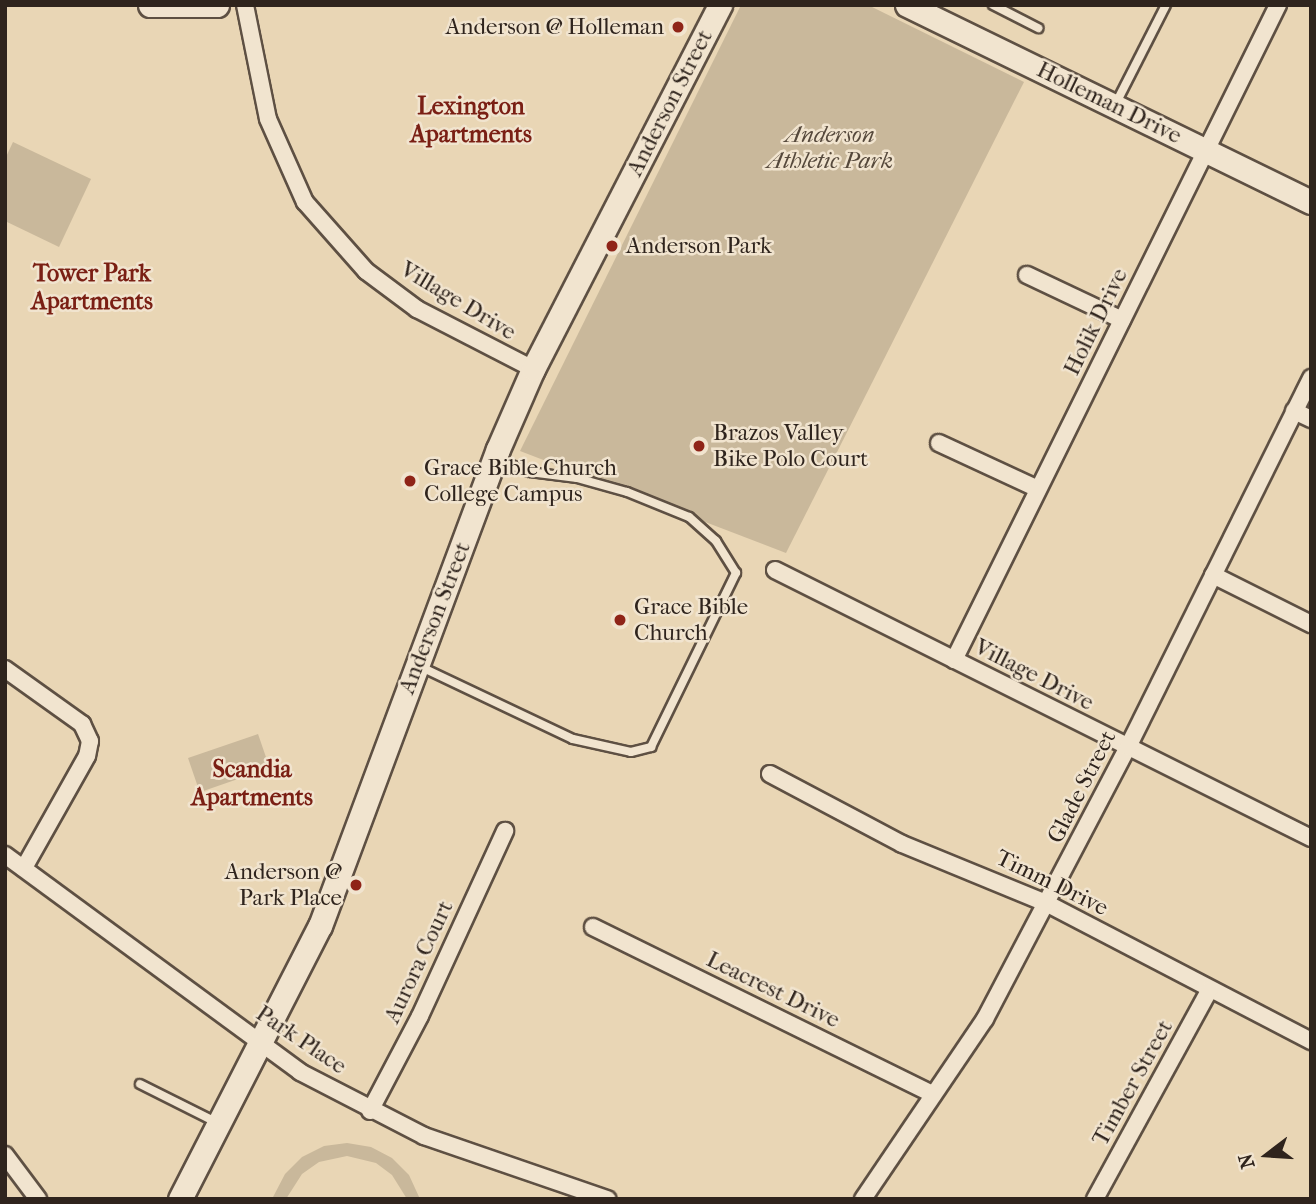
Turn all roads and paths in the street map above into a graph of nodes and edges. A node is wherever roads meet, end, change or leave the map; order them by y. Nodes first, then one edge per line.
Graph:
1 (149, 5) edge
2 (217, 5) edge
3 (246, 5) edge
4 (720, 5) edge
5 (906, 5) edge
6 (993, 5) edge
7 (1166, 5) edge
8 (1278, 5) edge
9 (1038, 28) dead end
10 (1115, 106) junction
11 (1206, 149) junction
12 (1311, 202) edge
13 (1027, 275) dead end
14 (1122, 320) junction
15 (533, 369) junction
16 (1311, 377) edge
17 (1294, 411) junction
18 (1311, 419) edge
19 (939, 443) dead end
20 (495, 458) junction
21 (1038, 489) junction
22 (775, 570) dead end
23 (1213, 575) junction
24 (1311, 624) edge
25 (954, 660) junction
26 (417, 665) junction
27 (5, 669) edge
28 (1128, 747) junction
29 (770, 774) dead end
30 (505, 831) dead end
31 (1311, 838) edge
32 (5, 855) edge
33 (24, 868) junction
34 (1048, 904) junction
35 (593, 927) dead end
36 (1210, 989) junction
37 (1311, 1041) edge
38 (261, 1042) junction
39 (139, 1084) dead end
40 (933, 1094) junction
41 (370, 1111) junction
42 (219, 1124) junction
43 (5, 1155) edge
44 (38, 1199) edge
45 (180, 1199) edge
46 (607, 1199) edge
47 (863, 1199) edge
48 (1095, 1199) edge

1 - 2 street
3 - 15 street, Village Drive
4 - 15 street, Anderson Street
5 - 10 street, Holleman Drive
6 - 9 lane
7 - 10 lane
8 - 11 street, Holik Drive
10 - 11 street, Holleman Drive
11 - 12 street, Holleman Drive
11 - 14 street, Holik Drive
13 - 14 street
14 - 21 street, Holik Drive
15 - 20 street, Anderson Street
16 - 17 street, Glade Street
17 - 18 street
17 - 23 street, Glade Street
19 - 21 street
20 - 26 street, Anderson Street
20 - 26 lane
21 - 25 street, Holik Drive
22 - 25 street, Village Drive
23 - 24 street
23 - 28 street, Glade Street
25 - 28 street, Village Drive
26 - 38 street, Anderson Street
27 - 33 street
28 - 31 street, Village Drive
28 - 34 street, Glade Street
29 - 34 street, Timm Drive
30 - 41 street, Aurora Court
32 - 33 street, Park Place
33 - 38 street, Park Place
34 - 36 street, Timm Drive
34 - 40 street, Glade Street
35 - 40 street, Leacrest Drive
36 - 37 street, Timm Drive
36 - 48 street, Timber Street
38 - 41 street, Park Place
38 - 42 street, Anderson Street
39 - 42 lane
40 - 47 street, Glade Street
41 - 46 street, Park Place
42 - 45 street, Anderson Street
43 - 44 street

